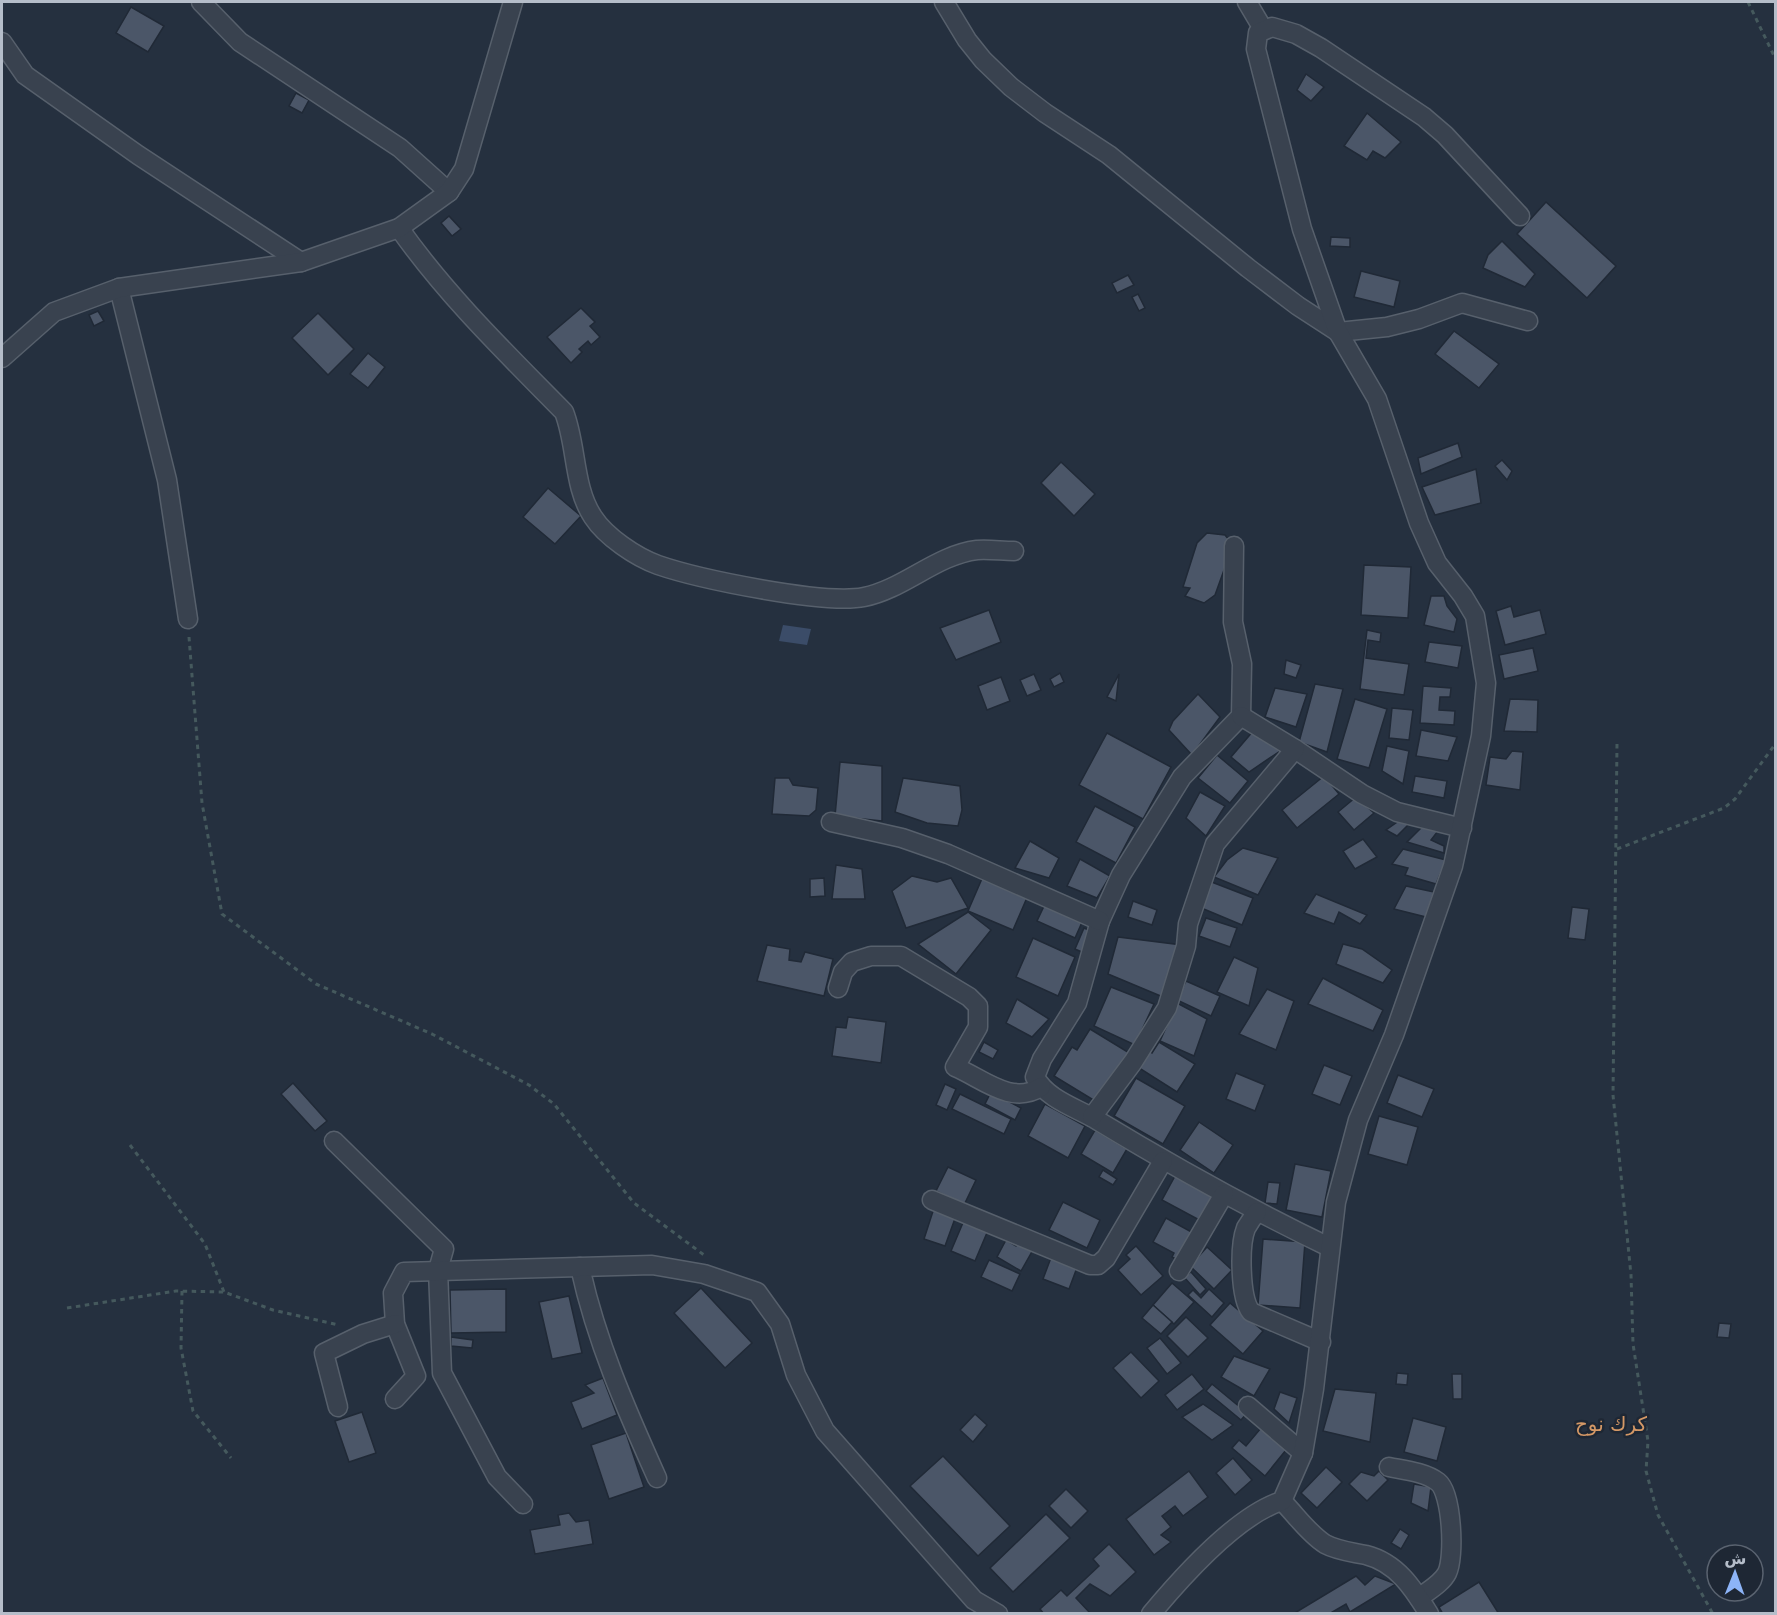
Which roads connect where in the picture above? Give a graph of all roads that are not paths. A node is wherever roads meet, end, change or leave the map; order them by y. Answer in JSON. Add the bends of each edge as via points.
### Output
{"nodes":[{"id":1,"x":201,"y":2,"type":"edge"},
{"id":2,"x":513,"y":2,"type":"edge"},
{"id":3,"x":944,"y":2,"type":"edge"},
{"id":4,"x":1247,"y":2,"type":"edge"},
{"id":5,"x":1263,"y":29,"type":"junction"},
{"id":6,"x":2,"y":42,"type":"edge"},
{"id":7,"x":449,"y":192,"type":"junction"},
{"id":8,"x":1520,"y":216,"type":"dead end"},
{"id":9,"x":399,"y":228,"type":"junction"},
{"id":10,"x":301,"y":262,"type":"junction"},
{"id":11,"x":119,"y":288,"type":"junction"},
{"id":12,"x":1528,"y":321,"type":"dead end"},
{"id":13,"x":1338,"y":332,"type":"junction"},
{"id":14,"x":2,"y":357,"type":"edge"},
{"id":15,"x":1234,"y":546,"type":"dead end"},
{"id":16,"x":1014,"y":551,"type":"dead end"},
{"id":17,"x":188,"y":619,"type":"road end"},
{"id":18,"x":1241,"y":716,"type":"junction"},
{"id":19,"x":1295,"y":749,"type":"junction"},
{"id":20,"x":831,"y":822,"type":"dead end"},
{"id":21,"x":1462,"y":828,"type":"junction"},
{"id":22,"x":1100,"y":921,"type":"junction"},
{"id":23,"x":838,"y":988,"type":"dead end"},
{"id":24,"x":1041,"y":1087,"type":"junction"},
{"id":25,"x":1092,"y":1117,"type":"junction"},
{"id":26,"x":334,"y":1141,"type":"dead end"},
{"id":27,"x":1162,"y":1161,"type":"junction"},
{"id":28,"x":1224,"y":1194,"type":"junction"},
{"id":29,"x":932,"y":1200,"type":"dead end"},
{"id":30,"x":1257,"y":1212,"type":"junction"},
{"id":31,"x":1329,"y":1247,"type":"junction"},
{"id":32,"x":580,"y":1267,"type":"junction"},
{"id":33,"x":438,"y":1270,"type":"junction"},
{"id":34,"x":1179,"y":1271,"type":"dead end"},
{"id":35,"x":395,"y":1324,"type":"junction"},
{"id":36,"x":1321,"y":1342,"type":"junction"},
{"id":37,"x":395,"y":1399,"type":"dead end"},
{"id":38,"x":1248,"y":1406,"type":"dead end"},
{"id":39,"x":338,"y":1407,"type":"dead end"},
{"id":40,"x":1303,"y":1452,"type":"junction"},
{"id":41,"x":1389,"y":1467,"type":"dead end"},
{"id":42,"x":657,"y":1478,"type":"dead end"},
{"id":43,"x":1282,"y":1501,"type":"junction"},
{"id":44,"x":523,"y":1504,"type":"dead end"},
{"id":45,"x":1419,"y":1598,"type":"junction"},
{"id":46,"x":969,"y":1607,"type":"edge"},
{"id":47,"x":998,"y":1614,"type":"edge"},
{"id":48,"x":1151,"y":1614,"type":"edge"},
{"id":49,"x":1429,"y":1614,"type":"edge"}],
"edges":[{"from":1,"to":7,"type":"street","via":[[240,42],[400,148]]},
{"from":2,"to":7,"type":"street","via":[[464,169]]},
{"from":3,"to":13,"type":"street","via":[[967,40],[1011,87],[1109,155],[1248,268]]},
{"from":4,"to":5,"type":"street"},
{"from":5,"to":8,"type":"street","via":[[1282,28],[1296,34],[1424,117]]},
{"from":5,"to":13,"type":"street","via":[[1258,33],[1256,49],[1302,228]]},
{"from":6,"to":10,"type":"street","via":[[25,75]]},
{"from":7,"to":9,"type":"street"},
{"from":9,"to":10,"type":"street"},
{"from":9,"to":16,"type":"street","via":[[425,266],[471,318],[564,412],[592,517],[629,549],[657,564],[781,591],[836,598],[864,597],[977,550]]},
{"from":10,"to":11,"type":"street"},
{"from":11,"to":14,"type":"street","via":[[54,312]]},
{"from":11,"to":17,"type":"street","via":[[167,480]]},
{"from":12,"to":13,"type":"street","via":[[1462,303],[1419,320]]},
{"from":13,"to":21,"type":"street","via":[[1377,399],[1419,523],[1437,563],[1475,616],[1486,683],[1481,736]]},
{"from":15,"to":18,"type":"street","via":[[1233,622],[1242,664]]},
{"from":18,"to":19,"type":"street"},
{"from":18,"to":22,"type":"street","via":[[1182,777],[1121,875]]},
{"from":19,"to":21,"type":"street","via":[[1362,794],[1397,812]]},
{"from":19,"to":25,"type":"street","via":[[1215,844],[1188,924],[1186,946],[1167,1008]]},
{"from":20,"to":22,"type":"street","via":[[902,838],[948,854]]},
{"from":21,"to":31,"type":"street","via":[[1453,866],[1394,1035],[1358,1120],[1336,1202]]},
{"from":22,"to":24,"type":"street","via":[[1077,1003],[1037,1070],[1035,1077]]},
{"from":23,"to":24,"type":"street","via":[[843,972],[852,962],[871,956],[908,958],[978,1006],[978,1027],[955,1068],[1006,1092],[1023,1094]]},
{"from":24,"to":25,"type":"street"},
{"from":25,"to":27,"type":"street"},
{"from":26,"to":33,"type":"street","via":[[444,1249]]},
{"from":27,"to":28,"type":"street"},
{"from":27,"to":29,"type":"street","via":[[1106,1258],[1098,1265]]},
{"from":28,"to":30,"type":"street"},
{"from":28,"to":34,"type":"street"},
{"from":30,"to":31,"type":"street"},
{"from":30,"to":36,"type":"street","via":[[1245,1230],[1244,1303],[1251,1312]]},
{"from":31,"to":36,"type":"street"},
{"from":32,"to":33,"type":"street"},
{"from":32,"to":42,"type":"street","via":[[590,1313],[618,1392]]},
{"from":32,"to":46,"type":"street","via":[[652,1265],[704,1274],[757,1292],[780,1324],[796,1375],[825,1431]]},
{"from":33,"to":35,"type":"street","via":[[404,1272],[393,1293]]},
{"from":33,"to":44,"type":"street","via":[[442,1373],[497,1477]]},
{"from":35,"to":37,"type":"street","via":[[416,1376]]},
{"from":35,"to":39,"type":"street","via":[[324,1353]]},
{"from":36,"to":40,"type":"street"},
{"from":38,"to":40,"type":"street"},
{"from":40,"to":43,"type":"street"},
{"from":41,"to":45,"type":"street","via":[[1431,1478],[1440,1483],[1445,1494],[1450,1562],[1445,1577]]},
{"from":43,"to":45,"type":"street","via":[[1326,1544],[1385,1563],[1404,1577]]},
{"from":43,"to":48,"type":"street","via":[[1257,1511],[1240,1525]]},
{"from":45,"to":49,"type":"street"},
{"from":46,"to":47,"type":"street"}]}
